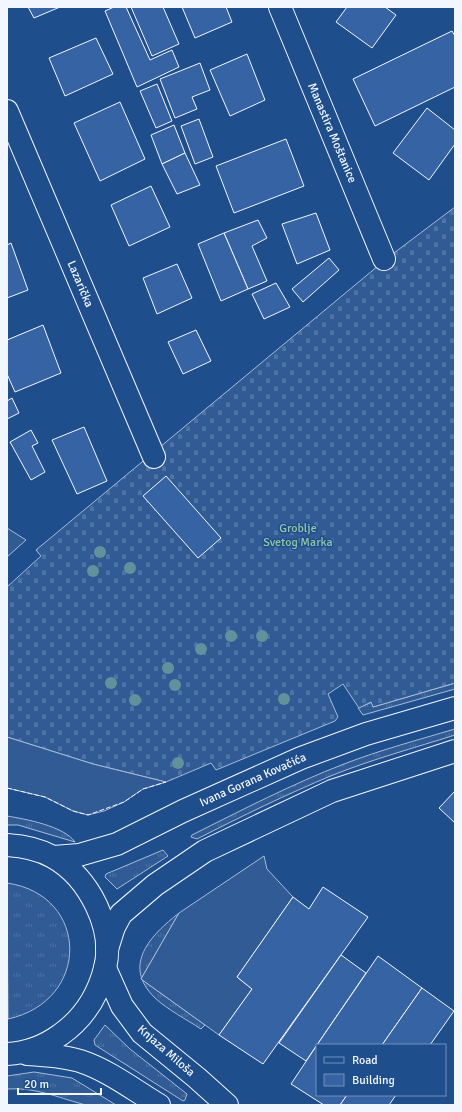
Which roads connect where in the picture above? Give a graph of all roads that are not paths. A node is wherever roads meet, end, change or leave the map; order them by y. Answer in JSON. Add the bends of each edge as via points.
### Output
{"nodes":[{"id":1,"x":280,"y":7,"type":"edge"},
{"id":2,"x":7,"y":111,"type":"edge"},
{"id":3,"x":384,"y":259,"type":"dead end"},
{"id":4,"x":154,"y":458,"type":"dead end"},
{"id":5,"x":455,"y":708,"type":"edge"},
{"id":6,"x":455,"y":751,"type":"edge"},
{"id":7,"x":7,"y":845,"type":"edge"},
{"id":8,"x":54,"y":857,"type":"junction"},
{"id":9,"x":106,"y":958,"type":"junction"},
{"id":10,"x":12,"y":1053,"type":"edge"},
{"id":11,"x":159,"y":1105,"type":"edge"},
{"id":12,"x":227,"y":1105,"type":"edge"}],
"edges":[{"from":1,"to":3,"type":"main road","name":"Manastira Moštanice"},
{"from":2,"to":4,"type":"main road","name":"Lazarička"},
{"from":5,"to":8,"type":"main road","name":"Ivana Gorana Kovačića","via":[[366,734],[301,758],[182,810],[117,844],[79,855]]},
{"from":6,"to":9,"type":"main road","via":[[332,791],[205,851],[155,885],[121,914],[114,927]]},
{"from":7,"to":8,"type":"main road","via":[[27,847]]},
{"from":8,"to":9,"type":"main road","name":"Knjaza Miloša","via":[[73,872],[89,890],[100,912]]},
{"from":9,"to":10,"type":"main road","via":[[94,999],[74,1025],[48,1044]]},
{"from":9,"to":12,"type":"main road","name":"Knjaza Miloša","via":[[122,1006],[142,1033]]},
{"from":10,"to":11,"type":"main road","via":[[54,1055],[81,1062],[117,1079]]}]}
